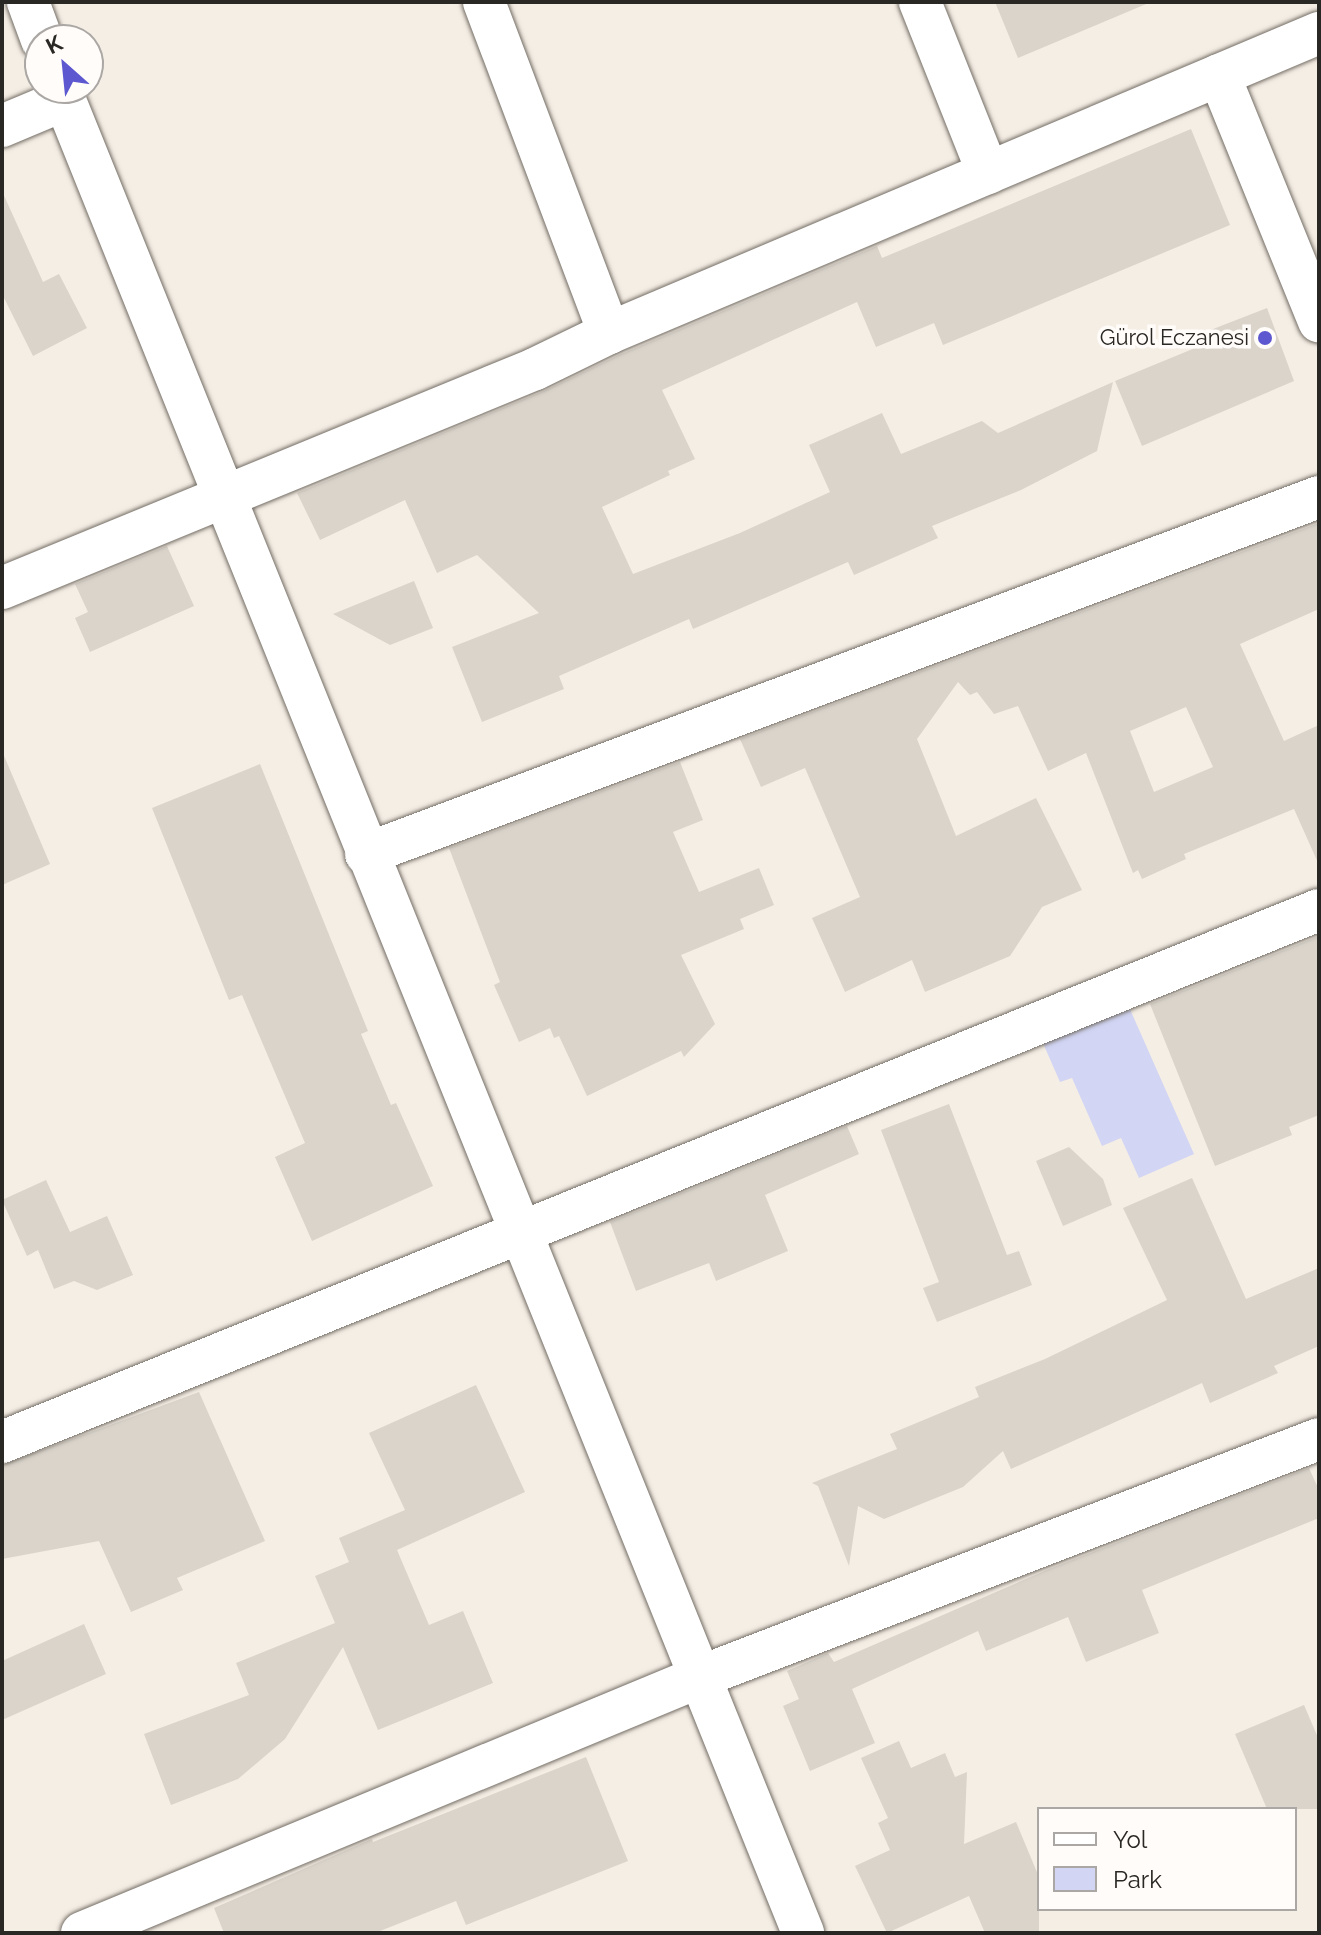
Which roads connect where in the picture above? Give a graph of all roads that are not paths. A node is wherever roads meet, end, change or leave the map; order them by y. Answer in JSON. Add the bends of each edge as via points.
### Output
{"nodes":[{"id":1,"x":28,"y":2,"type":"edge"},
{"id":2,"x":484,"y":2,"type":"edge"},
{"id":3,"x":920,"y":2,"type":"edge"},
{"id":4,"x":36,"y":24,"type":"edge"},
{"id":5,"x":1319,"y":33,"type":"edge"},
{"id":6,"x":1219,"y":75,"type":"junction"},
{"id":7,"x":43,"y":104,"type":"edge"},
{"id":8,"x":66,"y":104,"type":"edge"},
{"id":9,"x":2,"y":126,"type":"edge"},
{"id":10,"x":988,"y":173,"type":"junction"},
{"id":11,"x":1319,"y":321,"type":"edge"},
{"id":12,"x":609,"y":333,"type":"junction"},
{"id":13,"x":223,"y":497,"type":"junction"},
{"id":14,"x":1319,"y":497,"type":"edge"},
{"id":15,"x":2,"y":588,"type":"edge"},
{"id":16,"x":366,"y":854,"type":"junction"},
{"id":17,"x":1319,"y":910,"type":"edge"},
{"id":18,"x":520,"y":1235,"type":"junction"},
{"id":19,"x":1319,"y":1439,"type":"edge"},
{"id":20,"x":2,"y":1442,"type":"edge"},
{"id":21,"x":697,"y":1678,"type":"junction"},
{"id":22,"x":82,"y":1933,"type":"edge"},
{"id":23,"x":803,"y":1933,"type":"edge"}],
"edges":[{"from":1,"to":4,"type":"street"},
{"from":2,"to":12,"type":"street"},
{"from":3,"to":10,"type":"street"},
{"from":5,"to":6,"type":"street"},
{"from":6,"to":10,"type":"street"},
{"from":6,"to":11,"type":"street"},
{"from":7,"to":9,"type":"street"},
{"from":8,"to":13,"type":"street"},
{"from":10,"to":12,"type":"street"},
{"from":12,"to":13,"type":"street","via":[[535,369]]},
{"from":13,"to":15,"type":"street"},
{"from":13,"to":16,"type":"street"},
{"from":14,"to":16,"type":"street"},
{"from":16,"to":18,"type":"street"},
{"from":17,"to":18,"type":"street"},
{"from":18,"to":20,"type":"street"},
{"from":18,"to":21,"type":"street"},
{"from":19,"to":21,"type":"street"},
{"from":21,"to":22,"type":"street"},
{"from":21,"to":23,"type":"street"}]}
